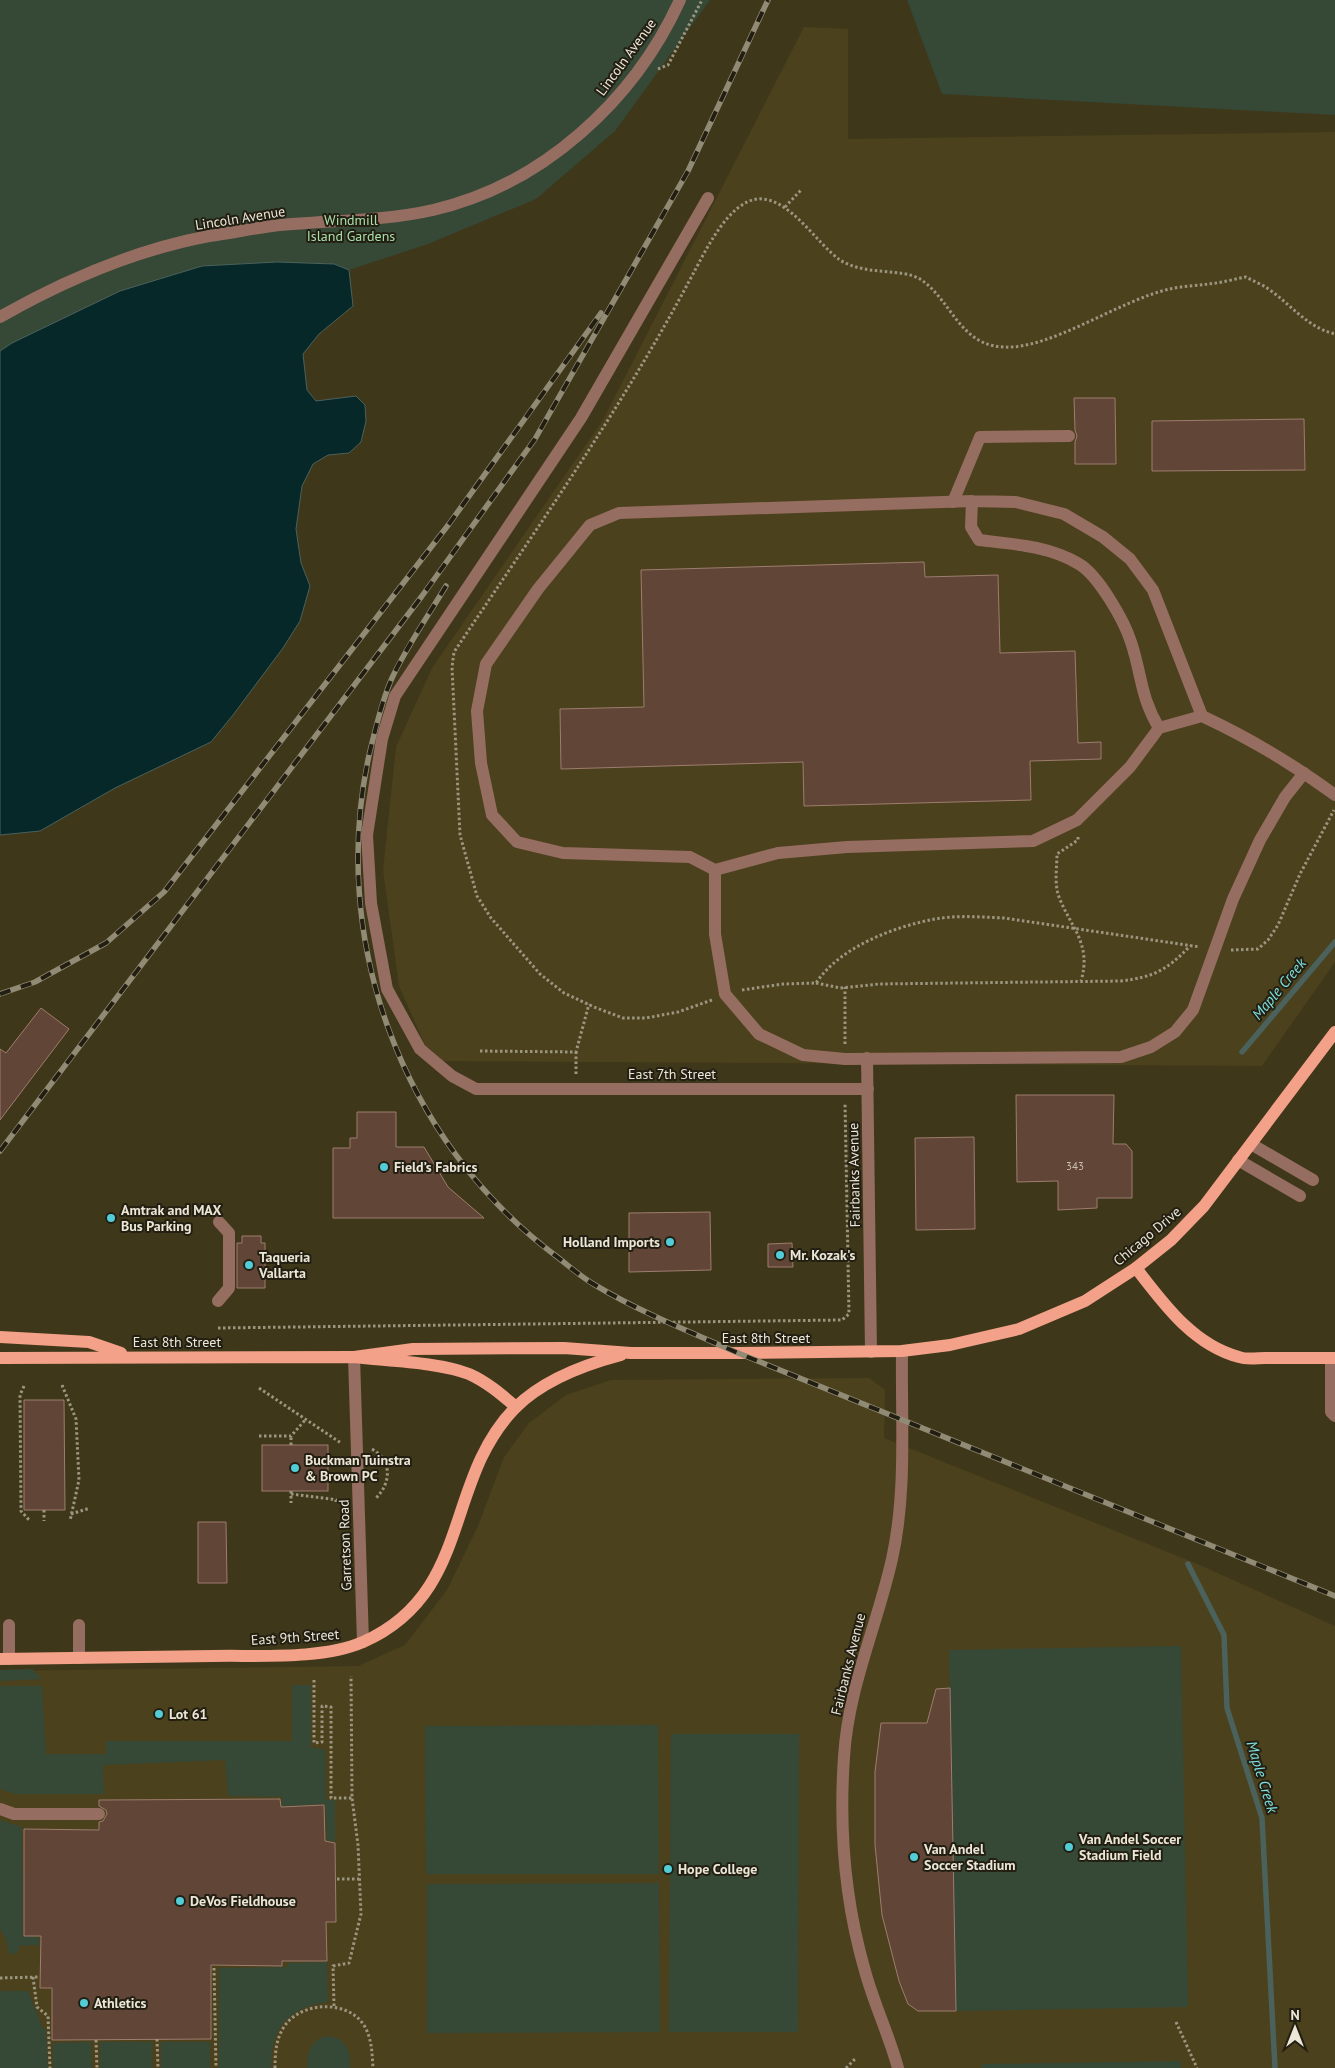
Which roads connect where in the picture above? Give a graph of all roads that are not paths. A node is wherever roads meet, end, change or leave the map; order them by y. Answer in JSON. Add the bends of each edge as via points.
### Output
{"nodes":[{"id":1,"x":680,"y":0,"type":"edge"},
{"id":2,"x":708,"y":198,"type":"dead end"},
{"id":3,"x":0,"y":317,"type":"edge"},
{"id":4,"x":1069,"y":436,"type":"dead end"},
{"id":5,"x":972,"y":501,"type":"junction"},
{"id":6,"x":953,"y":502,"type":"junction"},
{"id":7,"x":1202,"y":716,"type":"junction"},
{"id":8,"x":1159,"y":728,"type":"junction"},
{"id":9,"x":1304,"y":772,"type":"junction"},
{"id":10,"x":1335,"y":795,"type":"edge"},
{"id":11,"x":715,"y":870,"type":"junction"},
{"id":12,"x":1335,"y":1032,"type":"edge"},
{"id":13,"x":867,"y":1058,"type":"junction"},
{"id":14,"x":868,"y":1089,"type":"junction"},
{"id":15,"x":1251,"y":1144,"type":"junction"},
{"id":16,"x":1238,"y":1160,"type":"junction"},
{"id":17,"x":1313,"y":1180,"type":"dead end"},
{"id":18,"x":1300,"y":1196,"type":"dead end"},
{"id":19,"x":218,"y":1222,"type":"dead end"},
{"id":20,"x":1136,"y":1268,"type":"junction"},
{"id":21,"x":218,"y":1301,"type":"dead end"},
{"id":22,"x":0,"y":1337,"type":"edge"},
{"id":23,"x":902,"y":1351,"type":"junction"},
{"id":24,"x":871,"y":1352,"type":"junction"},
{"id":25,"x":631,"y":1353,"type":"junction"},
{"id":26,"x":130,"y":1356,"type":"junction"},
{"id":27,"x":354,"y":1357,"type":"junction"},
{"id":28,"x":0,"y":1358,"type":"edge"},
{"id":29,"x":1333,"y":1358,"type":"edge"},
{"id":30,"x":516,"y":1407,"type":"junction"},
{"id":31,"x":1335,"y":1416,"type":"edge"},
{"id":32,"x":79,"y":1624,"type":"dead end"},
{"id":33,"x":9,"y":1625,"type":"dead end"},
{"id":34,"x":363,"y":1642,"type":"junction"},
{"id":35,"x":79,"y":1658,"type":"junction"},
{"id":36,"x":5,"y":1659,"type":"edge"},
{"id":37,"x":0,"y":1808,"type":"edge"},
{"id":38,"x":99,"y":1814,"type":"dead end"},
{"id":39,"x":898,"y":2068,"type":"edge"}],
"edges":[{"from":1,"to":3,"type":"street","name":"Lincoln Avenue","via":[[644,62],[608,107],[533,170],[493,190],[464,202],[394,216],[272,226],[152,250],[64,283]]},
{"from":2,"to":14,"type":"street","name":"East 7th Street","via":[[581,418],[395,696],[382,739],[367,835],[371,903],[387,989],[420,1049],[452,1076],[476,1090]]},
{"from":4,"to":6,"type":"street","via":[[980,437]]},
{"from":5,"to":6,"type":"street"},
{"from":5,"to":7,"type":"street","via":[[1016,502],[1064,514],[1103,537],[1130,559],[1153,590]]},
{"from":5,"to":8,"type":"street","via":[[971,528],[979,540],[1032,546],[1080,564],[1112,600],[1131,641],[1147,708]]},
{"from":6,"to":11,"type":"street","via":[[619,513],[590,525],[538,590],[486,664],[477,711],[481,763],[492,815],[517,842],[563,853],[690,857]]},
{"from":7,"to":8,"type":"street"},
{"from":7,"to":9,"type":"street","via":[[1243,735]]},
{"from":8,"to":11,"type":"street","via":[[1130,767],[1077,820],[1032,841],[847,847],[778,853]]},
{"from":9,"to":10,"type":"street"},
{"from":9,"to":13,"type":"street","via":[[1260,840],[1233,900],[1194,1010],[1175,1032],[1151,1048],[1122,1057]]},
{"from":11,"to":13,"type":"street","via":[[715,934],[726,994],[758,1034],[803,1055]]},
{"from":12,"to":15,"type":"main road","name":"Chicago Drive"},
{"from":13,"to":14,"type":"street","name":"Fairbanks Avenue"},
{"from":14,"to":24,"type":"street","name":"Fairbanks Avenue"},
{"from":15,"to":16,"type":"main road","name":"Chicago Drive"},
{"from":15,"to":17,"type":"street"},
{"from":16,"to":18,"type":"street"},
{"from":16,"to":20,"type":"main road","name":"Chicago Drive","via":[[1204,1206],[1171,1240]]},
{"from":19,"to":21,"type":"street","via":[[229,1233],[229,1288]]},
{"from":20,"to":23,"type":"main road","name":"Chicago Drive","via":[[1086,1301],[1019,1329],[950,1345]]},
{"from":20,"to":29,"type":"main road","via":[[1195,1335],[1217,1349],[1240,1358]]},
{"from":22,"to":26,"type":"main road","via":[[88,1342]]},
{"from":23,"to":24,"type":"main road","name":"East 8th Street"},
{"from":23,"to":39,"type":"street","name":"Fairbanks Avenue","via":[[901,1477],[897,1521],[892,1559],[853,1694],[844,1758],[843,1809],[849,1904],[865,1972]]},
{"from":24,"to":25,"type":"main road","name":"East 8th Street"},
{"from":25,"to":27,"type":"main road","name":"East 8th Street","via":[[564,1348],[412,1349]]},
{"from":25,"to":30,"type":"main road","name":"East 8th Street","via":[[601,1360],[556,1378]]},
{"from":26,"to":27,"type":"main road","name":"East 8th Street"},
{"from":26,"to":28,"type":"main road","name":"East 8th Street"},
{"from":27,"to":30,"type":"main road","name":"East 8th Street","via":[[468,1374],[495,1389]]},
{"from":27,"to":34,"type":"street","name":"Garretson Road","via":[[363,1503]]},
{"from":29,"to":31,"type":"street","via":[[1331,1412]]},
{"from":30,"to":34,"type":"main road","name":"East 9th Street","via":[[484,1454],[450,1544],[428,1590],[406,1616]]},
{"from":32,"to":35,"type":"street"},
{"from":33,"to":36,"type":"street"},
{"from":34,"to":35,"type":"main road","name":"East 9th Street","via":[[322,1652]]},
{"from":35,"to":36,"type":"main road","name":"East 9th Street"},
{"from":37,"to":38,"type":"street","via":[[14,1814]]}]}
